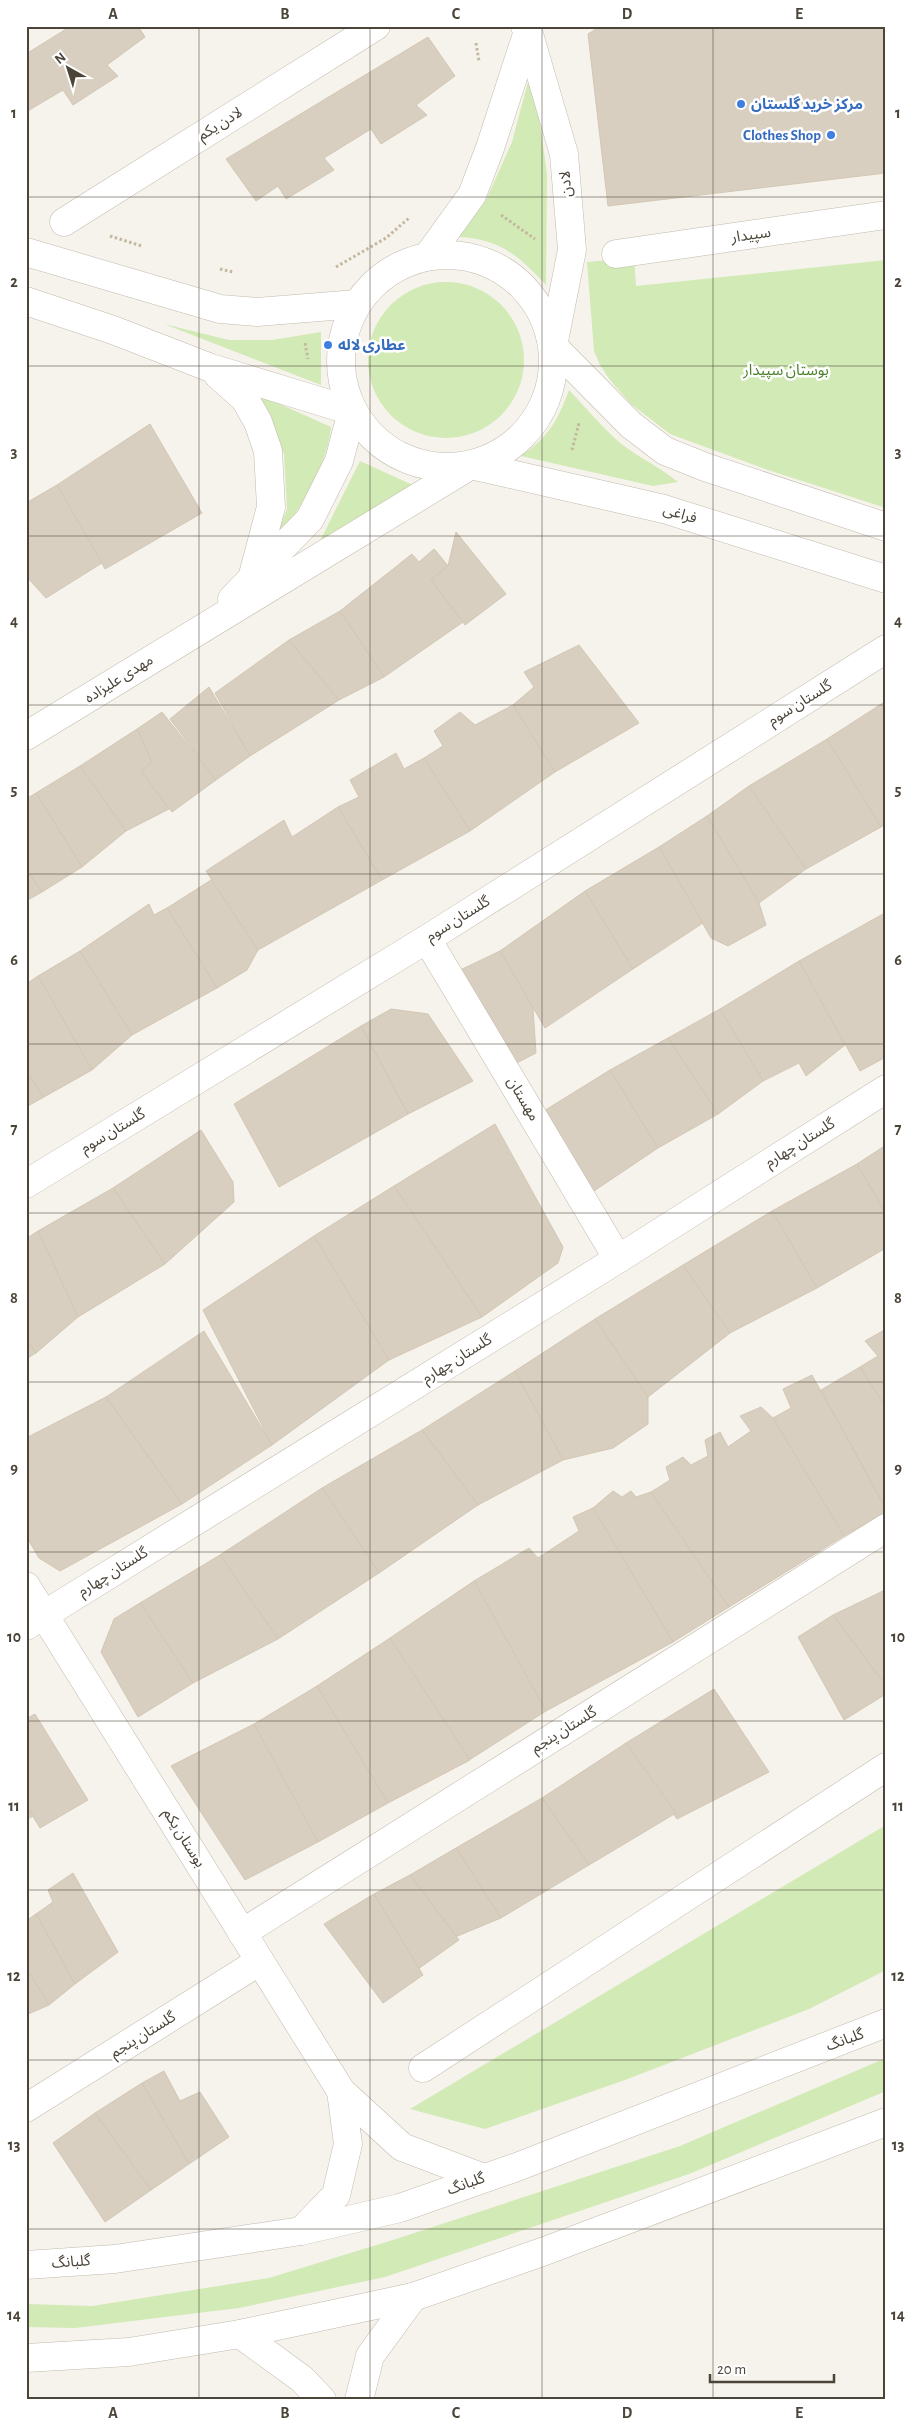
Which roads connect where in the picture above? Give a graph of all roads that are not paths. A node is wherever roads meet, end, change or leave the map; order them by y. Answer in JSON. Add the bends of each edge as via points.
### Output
{"nodes":[{"id":1,"x":376,"y":26,"type":"edge"},
{"id":2,"x":529,"y":28,"type":"edge"},
{"id":3,"x":886,"y":216,"type":"edge"},
{"id":4,"x":64,"y":222,"type":"road end"},
{"id":5,"x":26,"y":252,"type":"edge"},
{"id":6,"x":616,"y":254,"type":"dead end"},
{"id":7,"x":428,"y":256,"type":"junction"},
{"id":8,"x":26,"y":301,"type":"edge"},
{"id":9,"x":357,"y":304,"type":"junction"},
{"id":10,"x":553,"y":346,"type":"junction"},
{"id":11,"x":211,"y":368,"type":"junction"},
{"id":12,"x":352,"y":411,"type":"junction"},
{"id":13,"x":471,"y":465,"type":"junction"},
{"id":14,"x":886,"y":526,"type":"edge"},
{"id":15,"x":253,"y":576,"type":"junction"},
{"id":16,"x":886,"y":579,"type":"edge"},
{"id":17,"x":211,"y":622,"type":"junction"},
{"id":18,"x":886,"y":649,"type":"edge"},
{"id":19,"x":26,"y":736,"type":"edge"},
{"id":20,"x":427,"y":939,"type":"junction"},
{"id":21,"x":886,"y":1089,"type":"edge"},
{"id":22,"x":26,"y":1184,"type":"edge"},
{"id":23,"x":618,"y":1258,"type":"junction"},
{"id":24,"x":886,"y":1528,"type":"edge"},
{"id":25,"x":26,"y":1586,"type":"edge"},
{"id":26,"x":35,"y":1620,"type":"edge"},
{"id":27,"x":886,"y":1767,"type":"edge"},
{"id":28,"x":242,"y":1933,"type":"junction"},
{"id":29,"x":260,"y":1961,"type":"junction"},
{"id":30,"x":886,"y":2023,"type":"edge"},
{"id":31,"x":423,"y":2068,"type":"dead end"},
{"id":32,"x":341,"y":2091,"type":"junction"},
{"id":33,"x":26,"y":2108,"type":"edge"},
{"id":34,"x":886,"y":2122,"type":"edge"},
{"id":35,"x":484,"y":2178,"type":"junction"},
{"id":36,"x":301,"y":2232,"type":"junction"},
{"id":37,"x":26,"y":2265,"type":"edge"},
{"id":38,"x":413,"y":2297,"type":"junction"},
{"id":39,"x":240,"y":2334,"type":"junction"},
{"id":40,"x":26,"y":2358,"type":"edge"},
{"id":41,"x":322,"y":2400,"type":"edge"},
{"id":42,"x":359,"y":2400,"type":"edge"}],
"edges":[{"from":1,"to":4,"type":"street","name":"لادن یکم"},
{"from":2,"to":7,"type":"street","via":[[472,195]]},
{"from":2,"to":10,"type":"street","name":"لادن","via":[[564,154],[572,250]]},
{"from":3,"to":6,"type":"street","name":"سپیدار"},
{"from":5,"to":9,"type":"street","via":[[220,310],[256,312]]},
{"from":7,"to":9,"type":"street","via":[[400,265],[376,281]]},
{"from":7,"to":10,"type":"street","via":[[463,255],[479,260],[496,266],[524,286],[543,314]]},
{"from":8,"to":11,"type":"street"},
{"from":9,"to":12,"type":"street","via":[[345,329],[340,356],[342,384]]},
{"from":10,"to":13,"type":"street","via":[[553,378],[544,408],[525,434],[500,454]]},
{"from":10,"to":14,"type":"street","via":[[631,425],[665,451]]},
{"from":11,"to":12,"type":"street"},
{"from":11,"to":15,"type":"street","via":[[244,399],[258,422],[268,451],[271,507]]},
{"from":12,"to":13,"type":"street","via":[[373,439],[402,458],[436,468]]},
{"from":12,"to":15,"type":"street","via":[[339,461],[310,519]]},
{"from":13,"to":16,"type":"street","name":"فراغی","via":[[664,509]]},
{"from":13,"to":17,"type":"street","name":"مهدی علیزاده"},
{"from":15,"to":17,"type":"street"},
{"from":17,"to":19,"type":"street","name":"مهدی علیزاده"},
{"from":18,"to":20,"type":"street","name":"گلستان سوم"},
{"from":20,"to":22,"type":"street","name":"گلستان سوم"},
{"from":20,"to":23,"type":"street","name":"مهستان"},
{"from":21,"to":23,"type":"street","name":"گلستان چهارم"},
{"from":23,"to":26,"type":"street","name":"گلستان چهارم"},
{"from":24,"to":28,"type":"street","name":"گلستان پنجم"},
{"from":25,"to":26,"type":"street","name":"بوستان یکم"},
{"from":26,"to":28,"type":"street","name":"بوستان یکم"},
{"from":27,"to":31,"type":"street"},
{"from":28,"to":29,"type":"street","name":"بوستان یکم"},
{"from":29,"to":32,"type":"street","name":"بوستان یکم"},
{"from":29,"to":33,"type":"street","name":"گلستان پنجم"},
{"from":30,"to":35,"type":"street","name":"گلبانگ"},
{"from":32,"to":35,"type":"street","name":"بوستان یکم","via":[[402,2147]]},
{"from":32,"to":36,"type":"street","name":"بوستان یکم","via":[[348,2144],[336,2195]]},
{"from":34,"to":38,"type":"street","via":[[545,2252]]},
{"from":35,"to":36,"type":"street","name":"گلبانگ","via":[[400,2208]]},
{"from":36,"to":37,"type":"street","name":"گلبانگ","via":[[115,2259]]},
{"from":38,"to":39,"type":"street"},
{"from":38,"to":42,"type":"street","via":[[370,2356]]},
{"from":39,"to":40,"type":"street","via":[[129,2352]]},
{"from":39,"to":41,"type":"street","via":[[302,2379]]}]}
